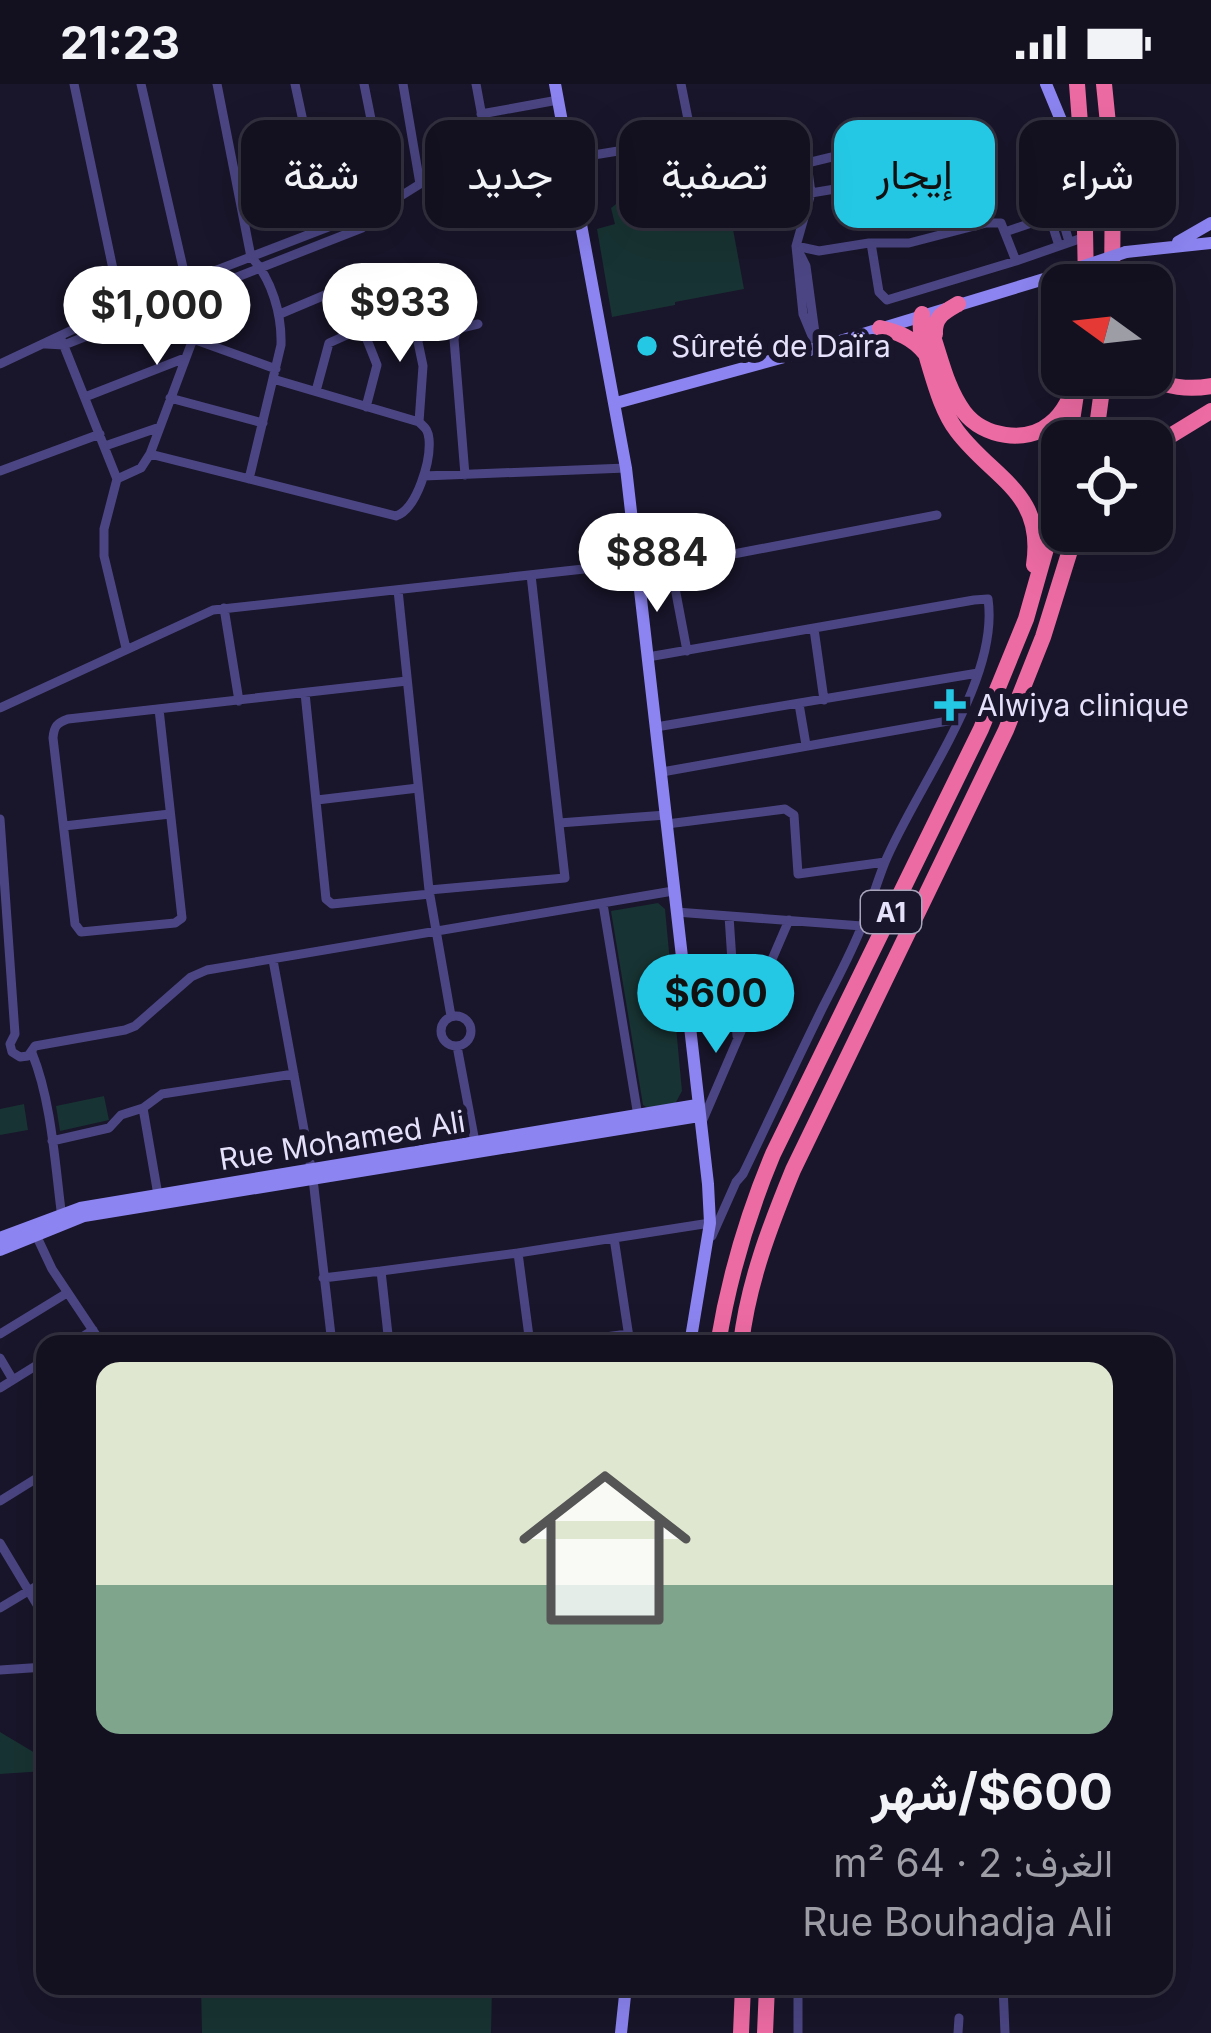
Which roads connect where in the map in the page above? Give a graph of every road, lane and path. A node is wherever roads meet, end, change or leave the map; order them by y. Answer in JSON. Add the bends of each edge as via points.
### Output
{"nodes":[{"id":1,"x":74,"y":84,"type":"edge"},
{"id":2,"x":141,"y":84,"type":"edge"},
{"id":3,"x":217,"y":84,"type":"edge"},
{"id":4,"x":295,"y":84,"type":"edge"},
{"id":5,"x":364,"y":84,"type":"edge"},
{"id":6,"x":404,"y":84,"type":"edge"},
{"id":7,"x":476,"y":84,"type":"edge"},
{"id":8,"x":555,"y":84,"type":"edge"},
{"id":9,"x":681,"y":84,"type":"edge"},
{"id":10,"x":1046,"y":84,"type":"edge"},
{"id":11,"x":1077,"y":84,"type":"edge"},
{"id":12,"x":1104,"y":84,"type":"edge"},
{"id":13,"x":558,"y":100,"type":"junction"},
{"id":14,"x":482,"y":114,"type":"junction"},
{"id":15,"x":303,"y":120,"type":"edge"},
{"id":16,"x":371,"y":120,"type":"edge"},
{"id":17,"x":483,"y":120,"type":"edge"},
{"id":18,"x":562,"y":120,"type":"edge"},
{"id":19,"x":1061,"y":120,"type":"edge"},
{"id":20,"x":1080,"y":120,"type":"edge"},
{"id":21,"x":595,"y":151,"type":"edge"},
{"id":22,"x":425,"y":183,"type":"edge"},
{"id":23,"x":420,"y":184,"type":"junction"},
{"id":24,"x":810,"y":184,"type":"edge"},
{"id":25,"x":834,"y":190,"type":"edge"},
{"id":26,"x":811,"y":194,"type":"junction"},
{"id":27,"x":401,"y":196,"type":"edge"},
{"id":28,"x":1211,"y":223,"type":"edge"},
{"id":29,"x":995,"y":224,"type":"edge"},
{"id":30,"x":326,"y":228,"type":"edge"},
{"id":31,"x":362,"y":228,"type":"edge"},
{"id":32,"x":582,"y":228,"type":"edge"},
{"id":33,"x":967,"y":228,"type":"edge"},
{"id":34,"x":1074,"y":228,"type":"edge"},
{"id":35,"x":1005,"y":232,"type":"junction"},
{"id":36,"x":1071,"y":242,"type":"junction"},
{"id":37,"x":1211,"y":243,"type":"edge"},
{"id":38,"x":871,"y":244,"type":"junction"},
{"id":39,"x":796,"y":246,"type":"junction"},
{"id":40,"x":1171,"y":246,"type":"junction"},
{"id":41,"x":250,"y":257,"type":"junction"},
{"id":42,"x":1016,"y":261,"type":"junction"},
{"id":43,"x":1079,"y":264,"type":"edge"},
{"id":44,"x":1114,"y":264,"type":"edge"},
{"id":45,"x":261,"y":267,"type":"junction"},
{"id":46,"x":370,"y":275,"type":"dead end"},
{"id":47,"x":186,"y":283,"type":"junction"},
{"id":48,"x":189,"y":296,"type":"junction"},
{"id":49,"x":958,"y":304,"type":"junction"},
{"id":50,"x":121,"y":307,"type":"junction"},
{"id":51,"x":280,"y":314,"type":"junction"},
{"id":52,"x":922,"y":314,"type":"junction"},
{"id":53,"x":478,"y":324,"type":"dead end"},
{"id":54,"x":362,"y":327,"type":"junction"},
{"id":55,"x":880,"y":328,"type":"junction"},
{"id":56,"x":193,"y":339,"type":"junction"},
{"id":57,"x":62,"y":340,"type":"junction"},
{"id":58,"x":817,"y":348,"type":"junction"},
{"id":59,"x":931,"y":348,"type":"junction"},
{"id":60,"x":185,"y":358,"type":"junction"},
{"id":61,"x":0,"y":364,"type":"edge"},
{"id":62,"x":275,"y":374,"type":"junction"},
{"id":63,"x":1173,"y":386,"type":"edge"},
{"id":64,"x":1211,"y":386,"type":"edge"},
{"id":65,"x":316,"y":392,"type":"junction"},
{"id":66,"x":1069,"y":396,"type":"edge"},
{"id":67,"x":86,"y":397,"type":"junction"},
{"id":68,"x":170,"y":398,"type":"junction"},
{"id":69,"x":616,"y":403,"type":"junction"},
{"id":70,"x":366,"y":407,"type":"junction"},
{"id":71,"x":1211,"y":411,"type":"edge"},
{"id":72,"x":419,"y":422,"type":"junction"},
{"id":73,"x":263,"y":423,"type":"junction"},
{"id":74,"x":160,"y":427,"type":"junction"},
{"id":75,"x":100,"y":434,"type":"junction"},
{"id":76,"x":1173,"y":434,"type":"edge"},
{"id":77,"x":105,"y":446,"type":"junction"},
{"id":78,"x":151,"y":454,"type":"junction"},
{"id":79,"x":626,"y":468,"type":"junction"},
{"id":80,"x":0,"y":471,"type":"edge"},
{"id":81,"x":465,"y":475,"type":"junction"},
{"id":82,"x":424,"y":476,"type":"junction"},
{"id":83,"x":249,"y":478,"type":"junction"},
{"id":84,"x":117,"y":479,"type":"junction"},
{"id":85,"x":937,"y":514,"type":"dead end"},
{"id":86,"x":1045,"y":552,"type":"edge"},
{"id":87,"x":1071,"y":552,"type":"edge"},
{"id":88,"x":638,"y":563,"type":"junction"},
{"id":89,"x":672,"y":572,"type":"junction"},
{"id":90,"x":531,"y":575,"type":"junction"},
{"id":91,"x":398,"y":590,"type":"junction"},
{"id":92,"x":642,"y":597,"type":"junction"},
{"id":93,"x":224,"y":608,"type":"junction"},
{"id":94,"x":1026,"y":619,"type":"junction"},
{"id":95,"x":814,"y":629,"type":"junction"},
{"id":96,"x":126,"y":648,"type":"junction"},
{"id":97,"x":687,"y":651,"type":"junction"},
{"id":98,"x":648,"y":657,"type":"junction"},
{"id":99,"x":978,"y":673,"type":"junction"},
{"id":100,"x":407,"y":681,"type":"junction"},
{"id":101,"x":305,"y":693,"type":"junction"},
{"id":102,"x":239,"y":700,"type":"junction"},
{"id":103,"x":824,"y":700,"type":"junction"},
{"id":104,"x":799,"y":704,"type":"junction"},
{"id":105,"x":0,"y":708,"type":"edge"},
{"id":106,"x":159,"y":709,"type":"junction"},
{"id":107,"x":959,"y":718,"type":"junction"},
{"id":108,"x":656,"y":727,"type":"junction"},
{"id":109,"x":806,"y":745,"type":"junction"},
{"id":110,"x":662,"y":772,"type":"junction"},
{"id":111,"x":418,"y":788,"type":"junction"},
{"id":112,"x":317,"y":800,"type":"junction"},
{"id":113,"x":170,"y":814,"type":"junction"},
{"id":114,"x":0,"y":819,"type":"edge"},
{"id":115,"x":666,"y":820,"type":"junction"},
{"id":116,"x":559,"y":823,"type":"junction"},
{"id":117,"x":64,"y":826,"type":"junction"},
{"id":118,"x":885,"y":862,"type":"junction"},
{"id":119,"x":673,"y":891,"type":"junction"},
{"id":120,"x":429,"y":892,"type":"junction"},
{"id":121,"x":603,"y":904,"type":"junction"},
{"id":122,"x":675,"y":912,"type":"junction"},
{"id":123,"x":729,"y":916,"type":"junction"},
{"id":124,"x":789,"y":920,"type":"junction"},
{"id":125,"x":862,"y":926,"type":"junction"},
{"id":126,"x":435,"y":933,"type":"junction"},
{"id":127,"x":273,"y":960,"type":"junction"},
{"id":128,"x":452,"y":1016,"type":"junction"},
{"id":129,"x":15,"y":1034,"type":"junction"},
{"id":130,"x":737,"y":1040,"type":"junction"},
{"id":131,"x":458,"y":1046,"type":"junction"},
{"id":132,"x":5,"y":1049,"type":"edge"},
{"id":133,"x":33,"y":1050,"type":"junction"},
{"id":134,"x":293,"y":1073,"type":"junction"},
{"id":135,"x":142,"y":1108,"type":"junction"},
{"id":136,"x":638,"y":1116,"type":"junction"},
{"id":137,"x":699,"y":1116,"type":"junction"},
{"id":138,"x":52,"y":1141,"type":"junction"},
{"id":139,"x":475,"y":1142,"type":"junction"},
{"id":140,"x":313,"y":1174,"type":"junction"},
{"id":141,"x":736,"y":1182,"type":"junction"},
{"id":142,"x":708,"y":1184,"type":"junction"},
{"id":143,"x":158,"y":1195,"type":"junction"},
{"id":144,"x":62,"y":1219,"type":"junction"},
{"id":145,"x":710,"y":1223,"type":"junction"},
{"id":146,"x":36,"y":1235,"type":"junction"},
{"id":147,"x":0,"y":1238,"type":"edge"},
{"id":148,"x":614,"y":1238,"type":"junction"},
{"id":149,"x":706,"y":1249,"type":"junction"},
{"id":150,"x":0,"y":1250,"type":"edge"},
{"id":151,"x":518,"y":1253,"type":"junction"},
{"id":152,"x":381,"y":1271,"type":"junction"},
{"id":153,"x":323,"y":1279,"type":"junction"},
{"id":154,"x":67,"y":1293,"type":"junction"},
{"id":155,"x":93,"y":1330,"type":"junction"},
{"id":156,"x":0,"y":1334,"type":"edge"},
{"id":157,"x":85,"y":1335,"type":"edge"},
{"id":158,"x":96,"y":1335,"type":"edge"},
{"id":159,"x":331,"y":1335,"type":"edge"},
{"id":160,"x":388,"y":1335,"type":"edge"},
{"id":161,"x":529,"y":1335,"type":"edge"},
{"id":162,"x":628,"y":1335,"type":"edge"},
{"id":163,"x":692,"y":1335,"type":"edge"},
{"id":164,"x":720,"y":1335,"type":"edge"},
{"id":165,"x":742,"y":1335,"type":"edge"},
{"id":166,"x":0,"y":1358,"type":"edge"},
{"id":167,"x":36,"y":1366,"type":"edge"},
{"id":168,"x":13,"y":1380,"type":"junction"},
{"id":169,"x":0,"y":1388,"type":"edge"},
{"id":170,"x":36,"y":1479,"type":"edge"},
{"id":171,"x":0,"y":1501,"type":"edge"},
{"id":172,"x":0,"y":1543,"type":"edge"},
{"id":173,"x":36,"y":1586,"type":"edge"},
{"id":174,"x":28,"y":1591,"type":"junction"},
{"id":175,"x":36,"y":1604,"type":"edge"},
{"id":176,"x":0,"y":1607,"type":"edge"},
{"id":177,"x":36,"y":1668,"type":"edge"},
{"id":178,"x":0,"y":1670,"type":"edge"},
{"id":179,"x":625,"y":1995,"type":"edge"},
{"id":180,"x":743,"y":1995,"type":"edge"},
{"id":181,"x":766,"y":1995,"type":"edge"},
{"id":182,"x":798,"y":1995,"type":"edge"},
{"id":183,"x":1003,"y":1995,"type":"edge"},
{"id":184,"x":959,"y":2018,"type":"dead end"},
{"id":185,"x":621,"y":2033,"type":"edge"},
{"id":186,"x":741,"y":2033,"type":"edge"},
{"id":187,"x":765,"y":2033,"type":"edge"},
{"id":188,"x":798,"y":2033,"type":"edge"},
{"id":189,"x":958,"y":2033,"type":"edge"},
{"id":190,"x":1005,"y":2033,"type":"edge"}],
"edges":[{"from":1,"to":50,"type":"street"},
{"from":2,"to":47,"type":"street"},
{"from":3,"to":41,"type":"street"},
{"from":4,"to":15,"type":"street"},
{"from":5,"to":16,"type":"street"},
{"from":6,"to":23,"type":"street"},
{"from":7,"to":14,"type":"street"},
{"from":8,"to":13,"type":"main road"},
{"from":9,"to":21,"type":"street","via":[[692,140]]},
{"from":10,"to":19,"type":"main road"},
{"from":11,"to":20,"type":"highway"},
{"from":12,"to":44,"type":"highway"},
{"from":13,"to":14,"type":"street"},
{"from":13,"to":18,"type":"main road"},
{"from":14,"to":17,"type":"street"},
{"from":22,"to":23,"type":"street"},
{"from":23,"to":27,"type":"street"},
{"from":24,"to":26,"type":"street"},
{"from":25,"to":26,"type":"street"},
{"from":26,"to":39,"type":"street"},
{"from":28,"to":40,"type":"main road"},
{"from":29,"to":35,"type":"street"},
{"from":30,"to":41,"type":"street"},
{"from":31,"to":45,"type":"street"},
{"from":32,"to":69,"type":"main road"},
{"from":33,"to":38,"type":"street"},
{"from":34,"to":36,"type":"highway"},
{"from":35,"to":36,"type":"street","via":[[1043,219]]},
{"from":35,"to":42,"type":"street"},
{"from":36,"to":42,"type":"street"},
{"from":36,"to":43,"type":"highway"},
{"from":37,"to":40,"type":"main road"},
{"from":38,"to":39,"type":"street"},
{"from":38,"to":42,"type":"street","via":[[887,300]]},
{"from":39,"to":58,"type":"street"},
{"from":40,"to":49,"type":"main road","bridge":true,"via":[[1126,252]]},
{"from":41,"to":45,"type":"street"},
{"from":41,"to":47,"type":"street"},
{"from":45,"to":48,"type":"street"},
{"from":45,"to":51,"type":"street"},
{"from":46,"to":51,"type":"street"},
{"from":47,"to":48,"type":"street"},
{"from":47,"to":50,"type":"street"},
{"from":48,"to":56,"type":"street"},
{"from":48,"to":57,"type":"street"},
{"from":49,"to":52,"type":"main road"},
{"from":49,"to":59,"type":"highway","via":[[937,320]]},
{"from":50,"to":57,"type":"street"},
{"from":51,"to":62,"type":"street"},
{"from":52,"to":55,"type":"main road"},
{"from":52,"to":59,"type":"highway"},
{"from":53,"to":81,"type":"street","via":[[460,326],[454,339]]},
{"from":54,"to":65,"type":"street","via":[[328,343]]},
{"from":54,"to":70,"type":"street","via":[[377,365]]},
{"from":54,"to":72,"type":"street","via":[[414,305],[423,366]]},
{"from":55,"to":58,"type":"main road"},
{"from":55,"to":59,"type":"highway"},
{"from":56,"to":60,"type":"street"},
{"from":56,"to":62,"type":"street"},
{"from":57,"to":61,"type":"street"},
{"from":57,"to":67,"type":"street"},
{"from":58,"to":69,"type":"main road"},
{"from":59,"to":66,"type":"highway","via":[[969,419],[994,433],[1046,428]]},
{"from":59,"to":94,"type":"highway","via":[[949,419],[1028,510],[1036,553]]},
{"from":60,"to":67,"type":"street"},
{"from":60,"to":68,"type":"street"},
{"from":62,"to":65,"type":"street"},
{"from":62,"to":73,"type":"street"},
{"from":63,"to":64,"type":"highway"},
{"from":65,"to":70,"type":"street"},
{"from":67,"to":75,"type":"street"},
{"from":68,"to":73,"type":"street"},
{"from":68,"to":74,"type":"street"},
{"from":69,"to":79,"type":"main road"},
{"from":70,"to":72,"type":"street"},
{"from":71,"to":76,"type":"highway"},
{"from":72,"to":82,"type":"street","via":[[429,437]]},
{"from":73,"to":83,"type":"street"},
{"from":74,"to":77,"type":"street"},
{"from":74,"to":78,"type":"street"},
{"from":75,"to":77,"type":"street"},
{"from":75,"to":80,"type":"street"},
{"from":77,"to":84,"type":"street"},
{"from":78,"to":83,"type":"street"},
{"from":78,"to":84,"type":"street"},
{"from":79,"to":81,"type":"street"},
{"from":79,"to":88,"type":"main road"},
{"from":81,"to":82,"type":"street"},
{"from":82,"to":83,"type":"street","via":[[408,510],[396,516]]},
{"from":84,"to":96,"type":"street","via":[[104,556]]},
{"from":85,"to":89,"type":"street"},
{"from":86,"to":94,"type":"highway","number":"A1"},
{"from":87,"to":165,"type":"highway","number":"A1","via":[[997,750],[784,1191]]},
{"from":88,"to":90,"type":"street"},
{"from":88,"to":92,"type":"main road"},
{"from":89,"to":92,"type":"street"},
{"from":89,"to":97,"type":"street"},
{"from":90,"to":91,"type":"street"},
{"from":90,"to":116,"type":"street"},
{"from":91,"to":93,"type":"street"},
{"from":91,"to":100,"type":"street"},
{"from":92,"to":98,"type":"main road"},
{"from":93,"to":96,"type":"street"},
{"from":93,"to":102,"type":"street"},
{"from":94,"to":164,"type":"highway","number":"A1","via":[[981,729],[773,1154],[735,1256]]},
{"from":95,"to":97,"type":"street"},
{"from":95,"to":99,"type":"street","via":[[988,598]]},
{"from":95,"to":103,"type":"street"},
{"from":96,"to":105,"type":"street"},
{"from":97,"to":98,"type":"street"},
{"from":98,"to":108,"type":"main road"},
{"from":99,"to":103,"type":"street"},
{"from":99,"to":107,"type":"street"},
{"from":100,"to":101,"type":"street"},
{"from":100,"to":111,"type":"street"},
{"from":101,"to":102,"type":"street"},
{"from":101,"to":112,"type":"street"},
{"from":102,"to":106,"type":"street"},
{"from":103,"to":104,"type":"street"},
{"from":104,"to":108,"type":"street"},
{"from":104,"to":109,"type":"street"},
{"from":106,"to":113,"type":"street"},
{"from":106,"to":117,"type":"street","via":[[68,719],[54,728]]},
{"from":107,"to":109,"type":"street"},
{"from":107,"to":118,"type":"street"},
{"from":108,"to":110,"type":"main road"},
{"from":109,"to":110,"type":"street"},
{"from":110,"to":115,"type":"main road"},
{"from":111,"to":112,"type":"street"},
{"from":111,"to":120,"type":"street"},
{"from":112,"to":120,"type":"street","via":[[328,901]]},
{"from":113,"to":117,"type":"street"},
{"from":113,"to":117,"type":"street","via":[[182,913],[175,923],[77,929]]},
{"from":114,"to":129,"type":"street"},
{"from":115,"to":116,"type":"street"},
{"from":115,"to":118,"type":"street","via":[[785,809],[794,815],[798,874]]},
{"from":115,"to":119,"type":"main road"},
{"from":116,"to":120,"type":"street","via":[[565,878]]},
{"from":118,"to":125,"type":"street"},
{"from":119,"to":121,"type":"street"},
{"from":119,"to":122,"type":"main road"},
{"from":120,"to":126,"type":"street"},
{"from":121,"to":126,"type":"street"},
{"from":121,"to":136,"type":"street"},
{"from":122,"to":123,"type":"street"},
{"from":122,"to":137,"type":"main road"},
{"from":123,"to":124,"type":"street"},
{"from":123,"to":130,"type":"street"},
{"from":124,"to":125,"type":"street"},
{"from":124,"to":130,"type":"street"},
{"from":125,"to":141,"type":"street"},
{"from":126,"to":127,"type":"street"},
{"from":126,"to":128,"type":"street"},
{"from":127,"to":133,"type":"street","via":[[199,973],[135,1026]]},
{"from":127,"to":134,"type":"street"},
{"from":128,"to":131,"type":"street","via":[[440,1034]]},
{"from":128,"to":131,"type":"street","via":[[471,1028]]},
{"from":129,"to":132,"type":"street"},
{"from":129,"to":133,"type":"street","via":[[29,1034]]},
{"from":130,"to":137,"type":"street"},
{"from":131,"to":139,"type":"street"},
{"from":132,"to":133,"type":"street","via":[[20,1057]]},
{"from":133,"to":138,"type":"street"},
{"from":134,"to":135,"type":"street","via":[[162,1094]]},
{"from":134,"to":140,"type":"street"},
{"from":135,"to":138,"type":"street","via":[[109,1128]]},
{"from":135,"to":143,"type":"street"},
{"from":136,"to":137,"type":"main road","name":"Rue Mohamed Ali"},
{"from":136,"to":139,"type":"main road","name":"Rue Mohamed Ali"},
{"from":137,"to":140,"type":"main road"},
{"from":137,"to":142,"type":"main road"},
{"from":138,"to":144,"type":"street"},
{"from":139,"to":140,"type":"main road","name":"Rue Mohamed Ali"},
{"from":140,"to":143,"type":"main road","name":"Rue Mohamed Ali"},
{"from":140,"to":144,"type":"main road"},
{"from":140,"to":153,"type":"street"},
{"from":141,"to":142,"type":"street"},
{"from":141,"to":149,"type":"street"},
{"from":142,"to":145,"type":"main road"},
{"from":143,"to":144,"type":"main road","name":"Rue Mohamed Ali"},
{"from":144,"to":146,"type":"main road"},
{"from":144,"to":147,"type":"main road","name":"Rue Mohamed Ali"},
{"from":145,"to":148,"type":"street"},
{"from":145,"to":149,"type":"main road"},
{"from":146,"to":150,"type":"main road"},
{"from":146,"to":154,"type":"street"},
{"from":148,"to":151,"type":"street"},
{"from":148,"to":162,"type":"street"},
{"from":149,"to":163,"type":"main road"},
{"from":151,"to":152,"type":"street"},
{"from":151,"to":161,"type":"street"},
{"from":152,"to":153,"type":"street"},
{"from":152,"to":160,"type":"street"},
{"from":153,"to":159,"type":"street"},
{"from":154,"to":155,"type":"street"},
{"from":154,"to":156,"type":"street"},
{"from":155,"to":157,"type":"street"},
{"from":155,"to":158,"type":"street"},
{"from":166,"to":168,"type":"street"},
{"from":167,"to":168,"type":"street"},
{"from":168,"to":169,"type":"street"},
{"from":170,"to":171,"type":"street"},
{"from":172,"to":174,"type":"street"},
{"from":173,"to":174,"type":"street"},
{"from":174,"to":175,"type":"street"},
{"from":174,"to":176,"type":"street"},
{"from":177,"to":178,"type":"street"},
{"from":179,"to":185,"type":"main road"},
{"from":180,"to":186,"type":"highway"},
{"from":181,"to":187,"type":"highway"},
{"from":182,"to":188,"type":"street"},
{"from":183,"to":190,"type":"street"},
{"from":184,"to":189,"type":"street"}]}
